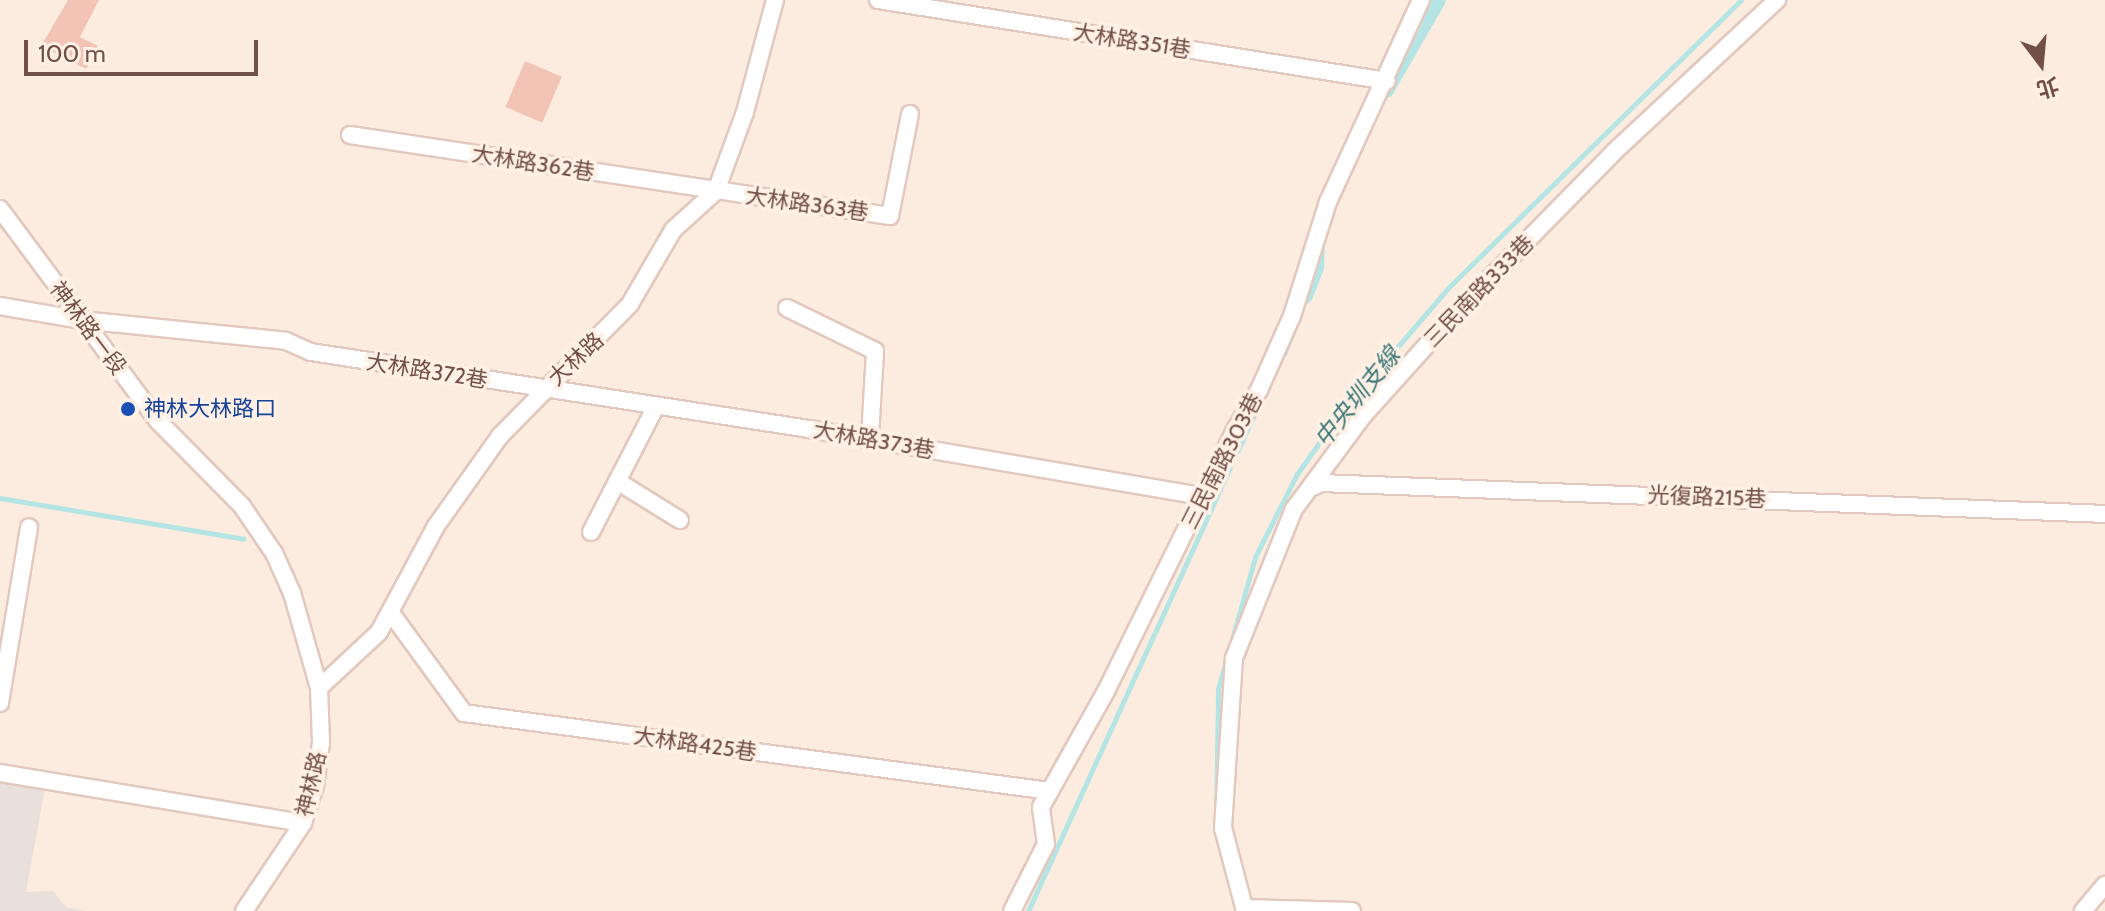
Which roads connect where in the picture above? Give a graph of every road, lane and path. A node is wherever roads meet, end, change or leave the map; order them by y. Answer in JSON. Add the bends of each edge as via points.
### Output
{"nodes":[{"id":1,"x":775,"y":0,"type":"edge"},
{"id":2,"x":878,"y":0,"type":"edge"},
{"id":3,"x":1421,"y":0,"type":"edge"},
{"id":4,"x":1777,"y":0,"type":"edge"},
{"id":5,"x":1387,"y":81,"type":"junction"},
{"id":6,"x":910,"y":114,"type":"dead end"},
{"id":7,"x":350,"y":135,"type":"dead end"},
{"id":8,"x":716,"y":191,"type":"junction"},
{"id":9,"x":0,"y":209,"type":"edge"},
{"id":10,"x":0,"y":306,"type":"edge"},
{"id":11,"x":787,"y":308,"type":"dead end"},
{"id":12,"x":81,"y":320,"type":"junction"},
{"id":13,"x":544,"y":389,"type":"junction"},
{"id":14,"x":656,"y":406,"type":"junction"},
{"id":15,"x":870,"y":439,"type":"junction"},
{"id":16,"x":617,"y":481,"type":"junction"},
{"id":17,"x":1310,"y":488,"type":"junction"},
{"id":18,"x":1203,"y":496,"type":"junction"},
{"id":19,"x":2105,"y":514,"type":"edge"},
{"id":20,"x":680,"y":520,"type":"dead end"},
{"id":21,"x":29,"y":527,"type":"dead end"},
{"id":22,"x":591,"y":532,"type":"dead end"},
{"id":23,"x":391,"y":613,"type":"junction"},
{"id":24,"x":319,"y":688,"type":"junction"},
{"id":25,"x":0,"y":703,"type":"edge"},
{"id":26,"x":0,"y":773,"type":"edge"},
{"id":27,"x":1050,"y":791,"type":"junction"},
{"id":28,"x":303,"y":823,"type":"junction"},
{"id":29,"x":2105,"y":885,"type":"edge"},
{"id":30,"x":1244,"y":909,"type":"edge"},
{"id":31,"x":244,"y":911,"type":"edge"},
{"id":32,"x":1012,"y":911,"type":"edge"},
{"id":33,"x":1352,"y":911,"type":"edge"},
{"id":34,"x":2083,"y":911,"type":"edge"}],
"edges":[{"from":1,"to":8,"type":"street","name":"大林路","via":[[745,112]]},
{"from":2,"to":5,"type":"street","name":"大林路351巷"},
{"from":3,"to":5,"type":"street","name":"三民南路303巷"},
{"from":4,"to":17,"type":"street","name":"三民南路333巷","via":[[1614,152],[1454,315],[1362,417]]},
{"from":5,"to":18,"type":"street","name":"三民南路303巷","via":[[1328,202],[1292,316]]},
{"from":6,"to":8,"type":"street","name":"大林路363巷","via":[[890,216]]},
{"from":7,"to":8,"type":"street","name":"大林路362巷"},
{"from":8,"to":13,"type":"street","name":"大林路","via":[[673,230],[630,304]]},
{"from":9,"to":12,"type":"street","name":"神林路一段"},
{"from":10,"to":12,"type":"street","name":"大林路372巷"},
{"from":11,"to":15,"type":"street","via":[[875,351]]},
{"from":12,"to":13,"type":"street","name":"大林路372巷","via":[[286,341],[311,352]]},
{"from":12,"to":24,"type":"street","name":"神林路一段","via":[[158,421],[242,506],[274,553],[292,593]]},
{"from":13,"to":14,"type":"street","name":"大林路373巷"},
{"from":13,"to":23,"type":"street","name":"大林路","via":[[500,436],[436,526]]},
{"from":14,"to":15,"type":"street","name":"大林路373巷"},
{"from":14,"to":16,"type":"street"},
{"from":15,"to":18,"type":"street","name":"大林路373巷"},
{"from":16,"to":20,"type":"street"},
{"from":16,"to":22,"type":"street"},
{"from":17,"to":19,"type":"street","name":"光復路215巷","via":[[1321,483]]},
{"from":17,"to":30,"type":"street","name":"三民南路333巷","via":[[1294,509],[1234,658],[1223,828]]},
{"from":18,"to":27,"type":"street","name":"三民南路303巷"},
{"from":21,"to":25,"type":"street"},
{"from":23,"to":24,"type":"street","name":"大林路","via":[[379,632]]},
{"from":23,"to":27,"type":"street","name":"大林路425巷","via":[[464,713]]},
{"from":24,"to":28,"type":"street","name":"神林路","via":[[321,743]]},
{"from":26,"to":28,"type":"street"},
{"from":27,"to":32,"type":"street","name":"三民南路303巷","via":[[1041,807],[1046,844]]},
{"from":28,"to":31,"type":"street","name":"神林路"},
{"from":29,"to":34,"type":"street"},
{"from":30,"to":33,"type":"street"}]}
